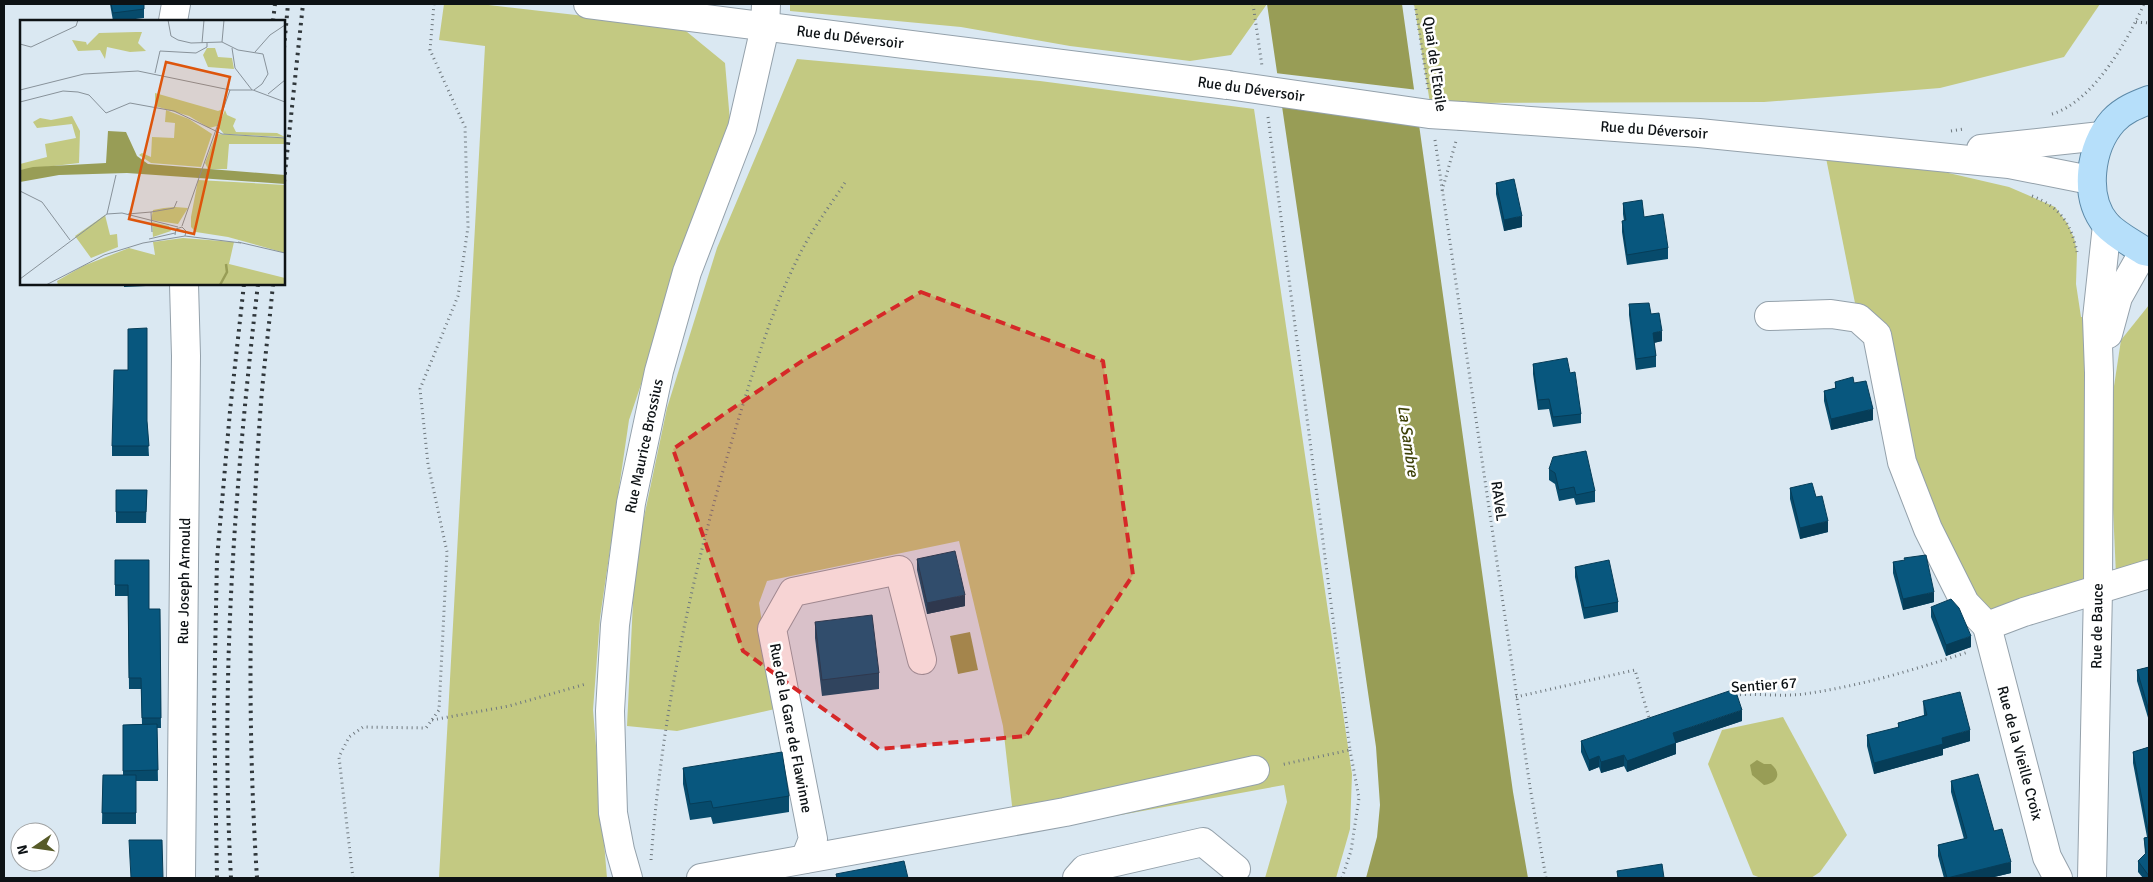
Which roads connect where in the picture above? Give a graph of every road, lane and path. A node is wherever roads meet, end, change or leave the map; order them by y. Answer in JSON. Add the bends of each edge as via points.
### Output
{"nodes":[{"id":1,"x":176,"y":4,"type":"edge"},
{"id":2,"x":434,"y":4,"type":"edge"},
{"id":3,"x":588,"y":4,"type":"edge"},
{"id":4,"x":1253,"y":4,"type":"edge"},
{"id":5,"x":1416,"y":4,"type":"edge"},
{"id":6,"x":2144,"y":4,"type":"edge"},
{"id":7,"x":765,"y":15,"type":"edge"},
{"id":8,"x":173,"y":20,"type":"edge"},
{"id":9,"x":2136,"y":22,"type":"junction"},
{"id":10,"x":2149,"y":23,"type":"edge"},
{"id":11,"x":1262,"y":71,"type":"dead end"},
{"id":12,"x":1428,"y":94,"type":"dead end"},
{"id":13,"x":2149,"y":100,"type":"edge"},
{"id":14,"x":1267,"y":110,"type":"dead end"},
{"id":15,"x":2049,"y":115,"type":"dead end"},
{"id":16,"x":1462,"y":116,"type":"junction"},
{"id":17,"x":2101,"y":136,"type":"junction"},
{"id":18,"x":1434,"y":137,"type":"dead end"},
{"id":19,"x":1916,"y":155,"type":"junction"},
{"id":20,"x":2090,"y":180,"type":"junction"},
{"id":21,"x":846,"y":181,"type":"dead end"},
{"id":22,"x":2024,"y":193,"type":"dead end"},
{"id":23,"x":1442,"y":194,"type":"junction"},
{"id":24,"x":2107,"y":225,"type":"junction"},
{"id":25,"x":2147,"y":251,"type":"edge"},
{"id":26,"x":2077,"y":260,"type":"dead end"},
{"id":27,"x":184,"y":285,"type":"edge"},
{"id":28,"x":1770,"y":316,"type":"dead end"},
{"id":29,"x":2099,"y":373,"type":"junction"},
{"id":30,"x":2149,"y":574,"type":"edge"},
{"id":31,"x":2098,"y":590,"type":"junction"},
{"id":32,"x":1989,"y":634,"type":"junction"},
{"id":33,"x":922,"y":660,"type":"dead end"},
{"id":34,"x":612,"y":677,"type":"junction"},
{"id":35,"x":1516,"y":697,"type":"junction"},
{"id":36,"x":1726,"y":698,"type":"edge"},
{"id":37,"x":431,"y":720,"type":"junction"},
{"id":38,"x":1651,"y":722,"type":"edge"},
{"id":39,"x":1350,"y":750,"type":"junction"},
{"id":40,"x":1255,"y":770,"type":"joint"},
{"id":41,"x":805,"y":858,"type":"junction"},
{"id":42,"x":1236,"y":869,"type":"dead end"},
{"id":43,"x":639,"y":874,"type":"edge"},
{"id":44,"x":181,"y":878,"type":"edge"},
{"id":45,"x":353,"y":878,"type":"edge"},
{"id":46,"x":701,"y":878,"type":"edge"},
{"id":47,"x":1076,"y":878,"type":"edge"},
{"id":48,"x":1342,"y":878,"type":"edge"},
{"id":49,"x":1546,"y":878,"type":"edge"},
{"id":50,"x":2058,"y":878,"type":"edge"},
{"id":51,"x":2092,"y":878,"type":"edge"}],
"edges":[{"from":1,"to":8,"type":"street"},
{"from":2,"to":37,"type":"path","via":[[430,50],[465,127],[468,227],[458,296],[420,389],[428,464],[447,552],[439,710]]},
{"from":3,"to":7,"type":"street","name":"Rue du Déversoir"},
{"from":4,"to":11,"type":"path"},
{"from":5,"to":12,"type":"path","name":"Quai de l'Etoile"},
{"from":6,"to":9,"type":"path"},
{"from":7,"to":16,"type":"street","name":"Rue du Déversoir","bridge":true,"via":[[1428,114]]},
{"from":7,"to":34,"type":"street","name":"Rue Maurice Brossius","via":[[742,128],[687,272],[659,371],[631,503],[615,625]]},
{"from":9,"to":10,"type":"path"},
{"from":9,"to":15,"type":"path","via":[[2094,85],[2076,101]]},
{"from":13,"to":17,"type":"main road","via":[[2131,107]]},
{"from":14,"to":39,"type":"path"},
{"from":16,"to":19,"type":"street","name":"Rue du Déversoir","via":[[1699,133]]},
{"from":16,"to":23,"type":"path"},
{"from":17,"to":19,"type":"street","name":"Rue du Déversoir"},
{"from":17,"to":20,"type":"main road"},
{"from":18,"to":23,"type":"path","name":"RAVeL"},
{"from":19,"to":20,"type":"street","name":"Rue du Déversoir","via":[[2009,164]]},
{"from":20,"to":24,"type":"main road","via":[[2098,211]]},
{"from":21,"to":43,"type":"path","via":[[803,247],[779,299],[712,502],[687,611],[668,711],[655,806]]},
{"from":22,"to":26,"type":"path","via":[[2054,207],[2067,223],[2074,238]]},
{"from":23,"to":35,"type":"path","name":"RAVeL"},
{"from":24,"to":25,"type":"main road"},
{"from":24,"to":29,"type":"street","name":"Rue de Bauce","via":[[2097,318]]},
{"from":25,"to":29,"type":"street","name":"Rue de Bauce","via":[[2118,297]]},
{"from":27,"to":44,"type":"street","name":"Rue Joseph Arnould"},
{"from":28,"to":32,"type":"street","via":[[1831,314],[1858,318],[1877,335],[1902,462],[1928,529],[1965,604]]},
{"from":29,"to":31,"type":"street","name":"Rue de Bauce"},
{"from":30,"to":31,"type":"street"},
{"from":31,"to":32,"type":"street","via":[[2024,612]]},
{"from":31,"to":51,"type":"street","name":"Rue de Bauce"},
{"from":32,"to":36,"type":"path","name":"Sentier 67","via":[[1977,649],[1863,684],[1802,694]]},
{"from":32,"to":50,"type":"street","name":"Rue de la Vieille Croix","via":[[2047,857]]},
{"from":33,"to":41,"type":"street","name":"Rue de la Gare de Flawinne","via":[[899,570],[793,592],[772,630],[813,839]]},
{"from":34,"to":37,"type":"path","via":[[509,706]]},
{"from":34,"to":43,"type":"street","name":"Rue Maurice Brossius","via":[[614,813],[620,850]]},
{"from":35,"to":38,"type":"path","via":[[1635,670]]},
{"from":35,"to":49,"type":"path","name":"RAVeL"},
{"from":37,"to":45,"type":"path","via":[[426,728],[363,727],[349,737],[339,756]]},
{"from":39,"to":40,"type":"path"},
{"from":39,"to":48,"type":"path","via":[[1359,798],[1351,851]]},
{"from":40,"to":41,"type":"street","via":[[1064,812]]},
{"from":41,"to":46,"type":"street"},
{"from":42,"to":47,"type":"street","via":[[1203,842],[1084,869]]}]}
